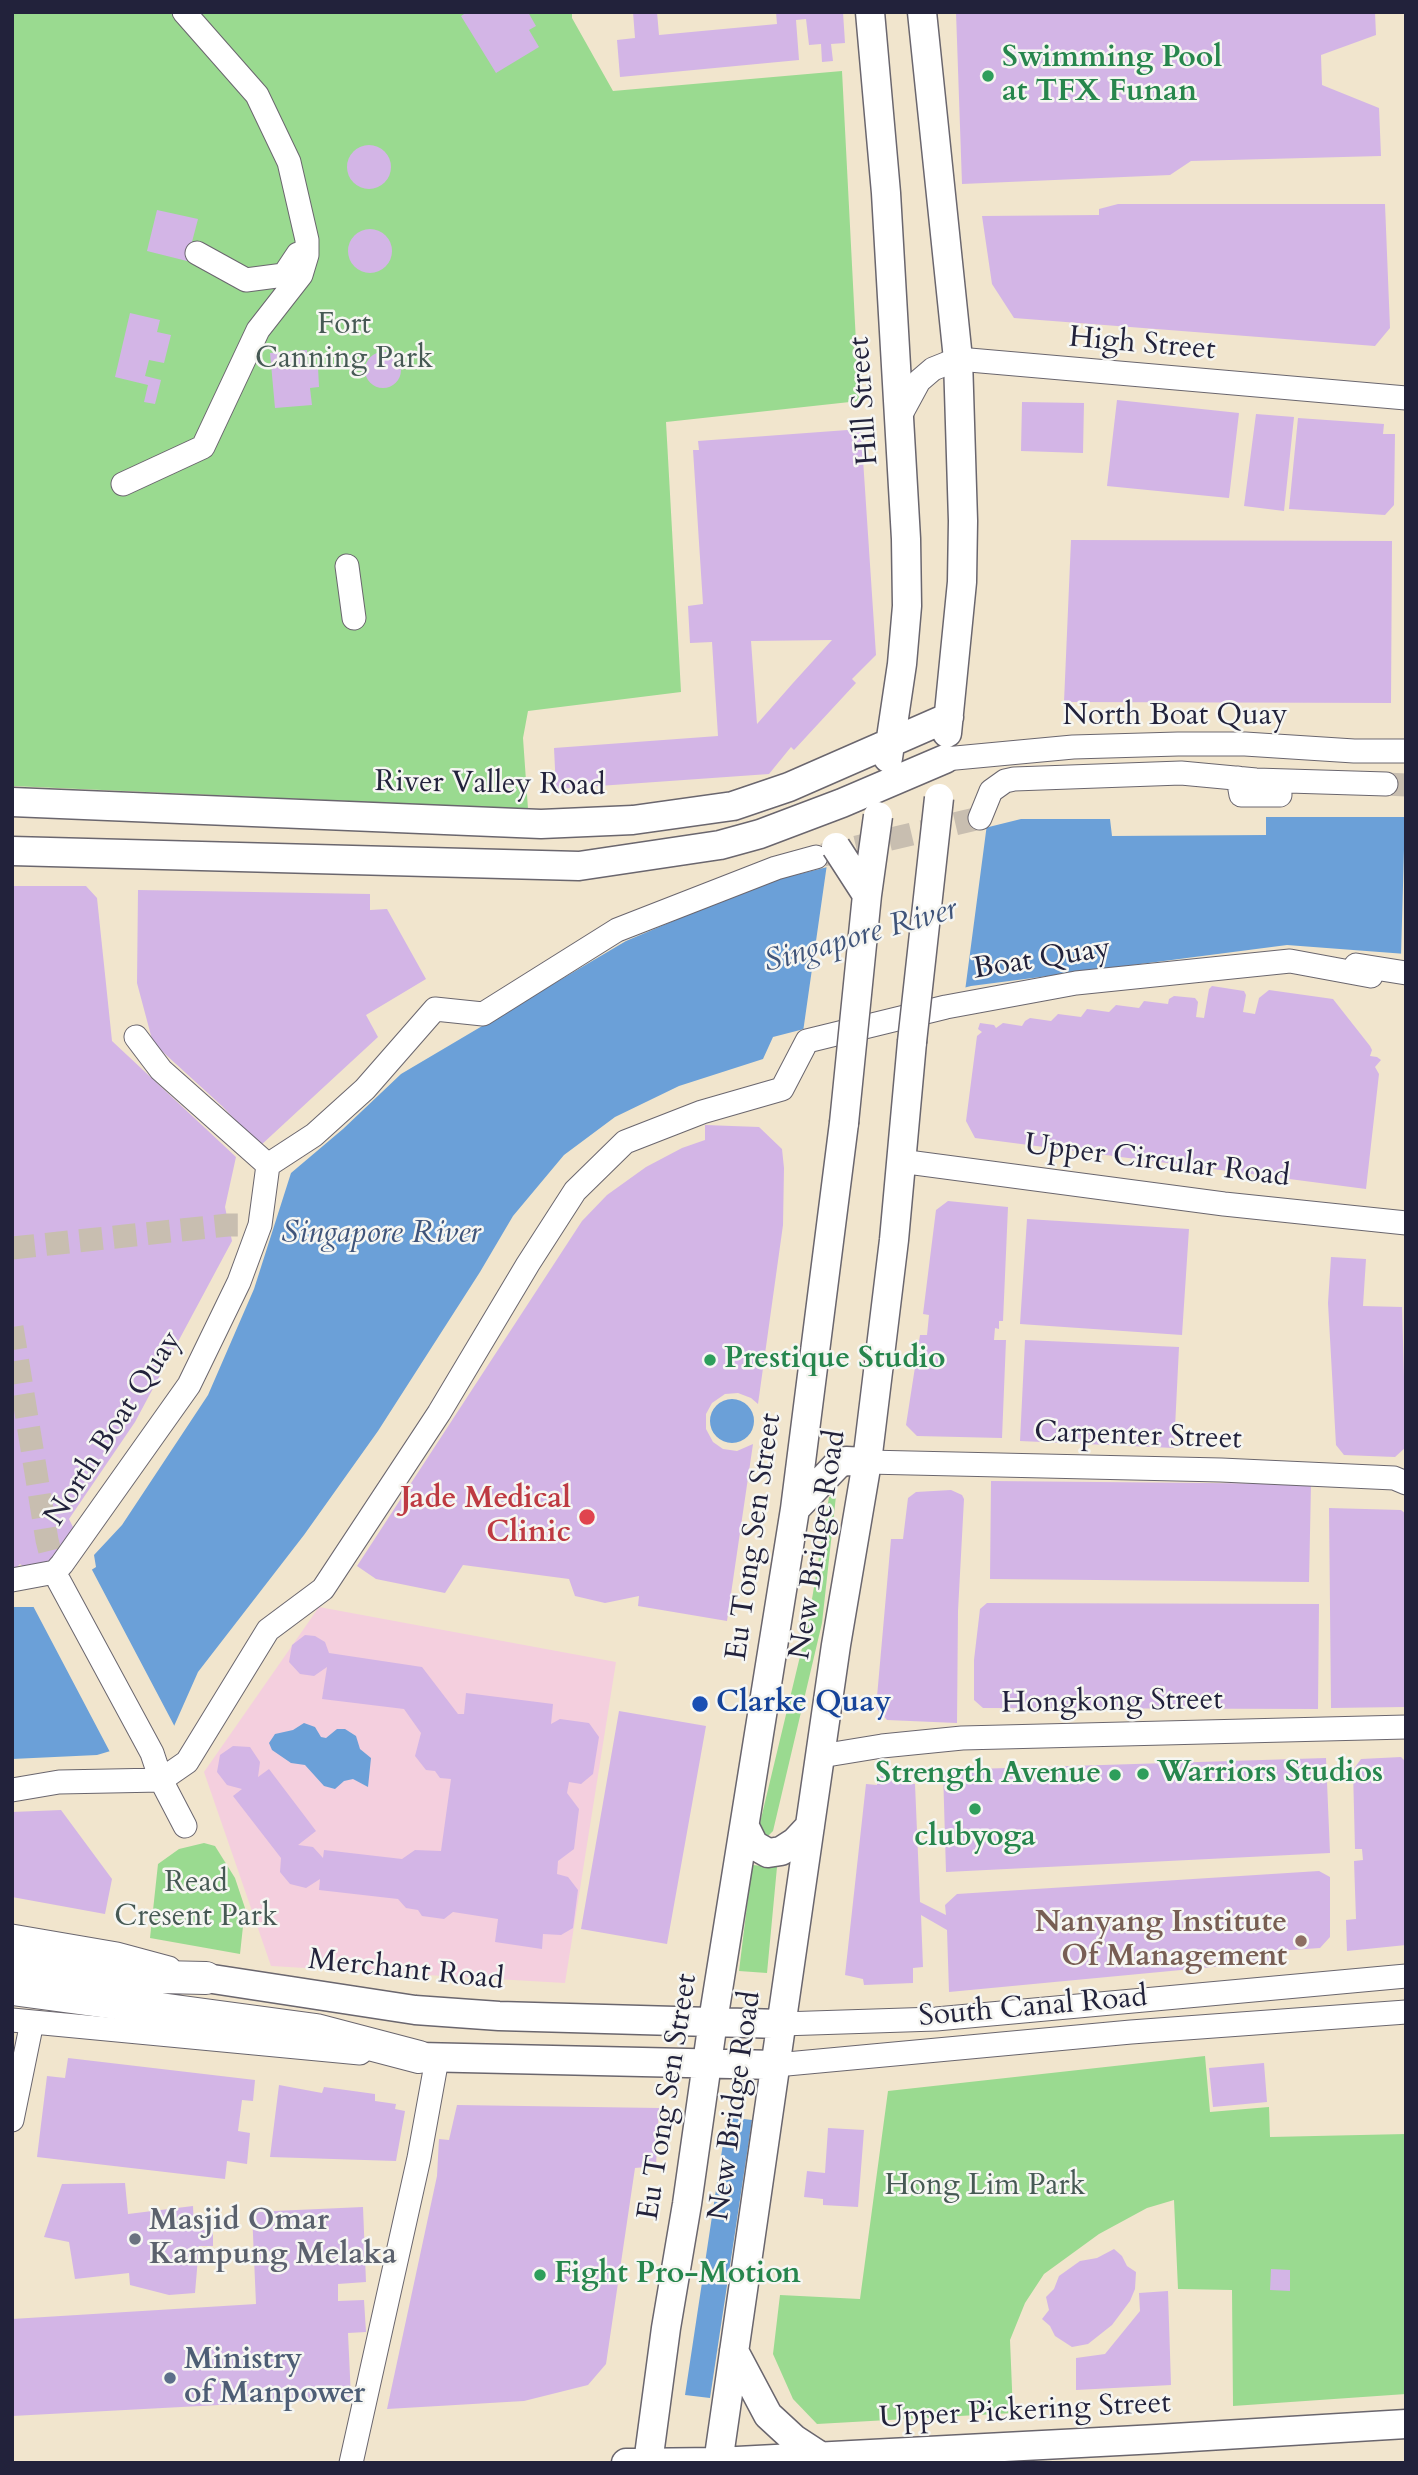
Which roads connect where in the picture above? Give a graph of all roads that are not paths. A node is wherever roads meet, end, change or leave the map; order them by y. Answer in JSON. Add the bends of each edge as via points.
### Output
{"nodes":[{"id":1,"x":184,"y":12,"type":"edge"},
{"id":2,"x":870,"y":12,"type":"edge"},
{"id":3,"x":922,"y":12,"type":"edge"},
{"id":4,"x":307,"y":240,"type":"junction"},
{"id":5,"x":197,"y":253,"type":"dead end"},
{"id":6,"x":958,"y":359,"type":"junction"},
{"id":7,"x":1406,"y":398,"type":"edge"},
{"id":8,"x":900,"y":416,"type":"junction"},
{"id":9,"x":123,"y":484,"type":"dead end"},
{"id":10,"x":346,"y":565,"type":"dead end"},
{"id":11,"x":354,"y":618,"type":"dead end"},
{"id":12,"x":949,"y":716,"type":"junction"},
{"id":13,"x":890,"y":743,"type":"junction"},
{"id":14,"x":1406,"y":751,"type":"edge"},
{"id":15,"x":945,"y":759,"type":"junction"},
{"id":16,"x":885,"y":785,"type":"junction"},
{"id":17,"x":1387,"y":790,"type":"tunnel mouth"},
{"id":18,"x":12,"y":802,"type":"edge"},
{"id":19,"x":804,"y":818,"type":"junction"},
{"id":20,"x":980,"y":818,"type":"dead end"},
{"id":21,"x":12,"y":851,"type":"edge"},
{"id":22,"x":826,"y":852,"type":"junction"},
{"id":23,"x":867,"y":895,"type":"junction"},
{"id":24,"x":1290,"y":961,"type":"junction"},
{"id":25,"x":1406,"y":974,"type":"edge"},
{"id":26,"x":1371,"y":976,"type":"dead end"},
{"id":27,"x":136,"y":1037,"type":"dead end"},
{"id":28,"x":900,"y":1161,"type":"junction"},
{"id":29,"x":268,"y":1165,"type":"junction"},
{"id":30,"x":1406,"y":1223,"type":"edge"},
{"id":31,"x":867,"y":1462,"type":"junction"},
{"id":32,"x":1406,"y":1483,"type":"edge"},
{"id":33,"x":795,"y":1509,"type":"junction"},
{"id":34,"x":51,"y":1578,"type":"junction"},
{"id":35,"x":12,"y":1580,"type":"edge"},
{"id":36,"x":1406,"y":1727,"type":"edge"},
{"id":37,"x":821,"y":1756,"type":"junction"},
{"id":38,"x":161,"y":1780,"type":"junction"},
{"id":39,"x":12,"y":1790,"type":"edge"},
{"id":40,"x":185,"y":1826,"type":"dead end"},
{"id":41,"x":810,"y":1826,"type":"junction"},
{"id":42,"x":746,"y":1829,"type":"junction"},
{"id":43,"x":12,"y":1936,"type":"edge"},
{"id":44,"x":12,"y":1960,"type":"edge"},
{"id":45,"x":1406,"y":1976,"type":"edge"},
{"id":46,"x":206,"y":1978,"type":"junction"},
{"id":47,"x":12,"y":1989,"type":"edge"},
{"id":48,"x":1406,"y":2012,"type":"edge"},
{"id":49,"x":22,"y":2021,"type":"edge"},
{"id":50,"x":713,"y":2021,"type":"junction"},
{"id":51,"x":781,"y":2024,"type":"junction"},
{"id":52,"x":428,"y":2058,"type":"junction"},
{"id":53,"x":708,"y":2062,"type":"junction"},
{"id":54,"x":776,"y":2065,"type":"junction"},
{"id":55,"x":14,"y":2107,"type":"edge"},
{"id":56,"x":734,"y":2351,"type":"junction"},
{"id":57,"x":1406,"y":2424,"type":"edge"},
{"id":58,"x":820,"y":2456,"type":"junction"},
{"id":59,"x":648,"y":2462,"type":"edge"},
{"id":60,"x":718,"y":2462,"type":"edge"},
{"id":61,"x":352,"y":2463,"type":"edge"},
{"id":62,"x":626,"y":2463,"type":"edge"}],
"edges":[{"from":1,"to":4,"type":"street","via":[[257,95],[289,162]]},
{"from":2,"to":8,"type":"main road","name":"Hill Street"},
{"from":3,"to":6,"type":"main road"},
{"from":4,"to":5,"type":"street","via":[[284,275],[246,280]]},
{"from":4,"to":9,"type":"street","via":[[301,275],[258,330],[203,447]]},
{"from":6,"to":7,"type":"street","name":"High Street"},
{"from":6,"to":8,"type":"street","via":[[933,369],[919,381]]},
{"from":6,"to":12,"type":"main road","via":[[962,570]]},
{"from":8,"to":13,"type":"main road","name":"Hill Street","via":[[907,606]]},
{"from":10,"to":11,"type":"street"},
{"from":12,"to":13,"type":"main road","name":"River Valley Road"},
{"from":12,"to":15,"type":"main road"},
{"from":13,"to":16,"type":"main road","name":"Hill Street"},
{"from":13,"to":18,"type":"main road","name":"River Valley Road","via":[[733,806],[633,820],[541,824]]},
{"from":14,"to":15,"type":"street","name":"North Boat Quay","via":[[1165,745],[1073,747]]},
{"from":15,"to":16,"type":"main road"},
{"from":15,"to":28,"type":"main road","name":"New Bridge Road","bridge":true},
{"from":16,"to":19,"type":"main road"},
{"from":16,"to":23,"type":"main road","name":"Eu Tong Sen Street","bridge":true},
{"from":17,"to":20,"type":"street","name":"North Boat Quay","via":[[1181,773],[1014,779],[991,791]]},
{"from":19,"to":21,"type":"main road","via":[[720,845],[579,866]]},
{"from":19,"to":22,"type":"main road"},
{"from":22,"to":23,"type":"main road","bridge":true},
{"from":22,"to":29,"type":"street","via":[[617,930],[483,1014],[435,1009],[365,1089],[314,1135]]},
{"from":23,"to":33,"type":"main road","name":"Eu Tong Sen Street","bridge":true,"via":[[844,1123]]},
{"from":24,"to":25,"type":"street","name":"Boat Quay","via":[[1291,954]]},
{"from":24,"to":26,"type":"street","name":"Boat Quay"},
{"from":24,"to":38,"type":"street","name":"Boat Quay","via":[[1076,983],[946,1007],[807,1041],[782,1089],[702,1112],[625,1142],[575,1191],[439,1413],[323,1589],[268,1630],[187,1762]]},
{"from":27,"to":29,"type":"street","via":[[161,1070]]},
{"from":28,"to":30,"type":"street","name":"Upper Circular Road"},
{"from":28,"to":31,"type":"main road","name":"New Bridge Road"},
{"from":29,"to":34,"type":"street","name":"North Boat Quay","via":[[260,1225],[244,1271],[189,1385]]},
{"from":31,"to":32,"type":"street","name":"Carpenter Street","via":[[1221,1470],[1394,1478]]},
{"from":31,"to":33,"type":"main road","via":[[838,1464]]},
{"from":31,"to":37,"type":"main road","name":"New Bridge Road"},
{"from":33,"to":42,"type":"main road","name":"Eu Tong Sen Street"},
{"from":34,"to":35,"type":"street"},
{"from":34,"to":38,"type":"street","via":[[152,1753]]},
{"from":36,"to":37,"type":"street","name":"Hongkong Street","via":[[962,1738]]},
{"from":37,"to":41,"type":"main road","name":"New Bridge Road"},
{"from":38,"to":39,"type":"street","via":[[59,1782]]},
{"from":38,"to":40,"type":"street"},
{"from":41,"to":42,"type":"main road","via":[[795,1842],[768,1853],[754,1845]]},
{"from":41,"to":51,"type":"main road","name":"New Bridge Road"},
{"from":42,"to":50,"type":"main road","name":"Eu Tong Sen Street"},
{"from":43,"to":46,"type":"street","name":"Merchant Road","via":[[117,1954]]},
{"from":44,"to":46,"type":"highway","via":[[114,1976]]},
{"from":45,"to":51,"type":"street","via":[[936,2019]]},
{"from":46,"to":50,"type":"main road","name":"Merchant Road","via":[[415,2010]]},
{"from":47,"to":52,"type":"highway","via":[[316,2030]]},
{"from":48,"to":54,"type":"street","name":"South Canal Road"},
{"from":49,"to":52,"type":"street"},
{"from":49,"to":55,"type":"street"},
{"from":50,"to":51,"type":"main road","name":"Merchant Road"},
{"from":50,"to":53,"type":"main road","name":"Eu Tong Sen Street"},
{"from":51,"to":54,"type":"main road","name":"New Bridge Road"},
{"from":52,"to":53,"type":"main road"},
{"from":52,"to":61,"type":"street","via":[[419,2158]]},
{"from":53,"to":54,"type":"main road","name":"South Canal Road"},
{"from":53,"to":59,"type":"main road","name":"Eu Tong Sen Street"},
{"from":54,"to":56,"type":"main road","name":"New Bridge Road"},
{"from":56,"to":58,"type":"main road","via":[[768,2415]]},
{"from":56,"to":60,"type":"main road","name":"New Bridge Road"},
{"from":57,"to":58,"type":"main road","name":"Upper Pickering Street"},
{"from":58,"to":60,"type":"main road","name":"Upper Pickering Street"},
{"from":59,"to":60,"type":"main road","name":"Upper Pickering Street"},
{"from":59,"to":62,"type":"main road","name":"Upper Pickering Street"}]}
